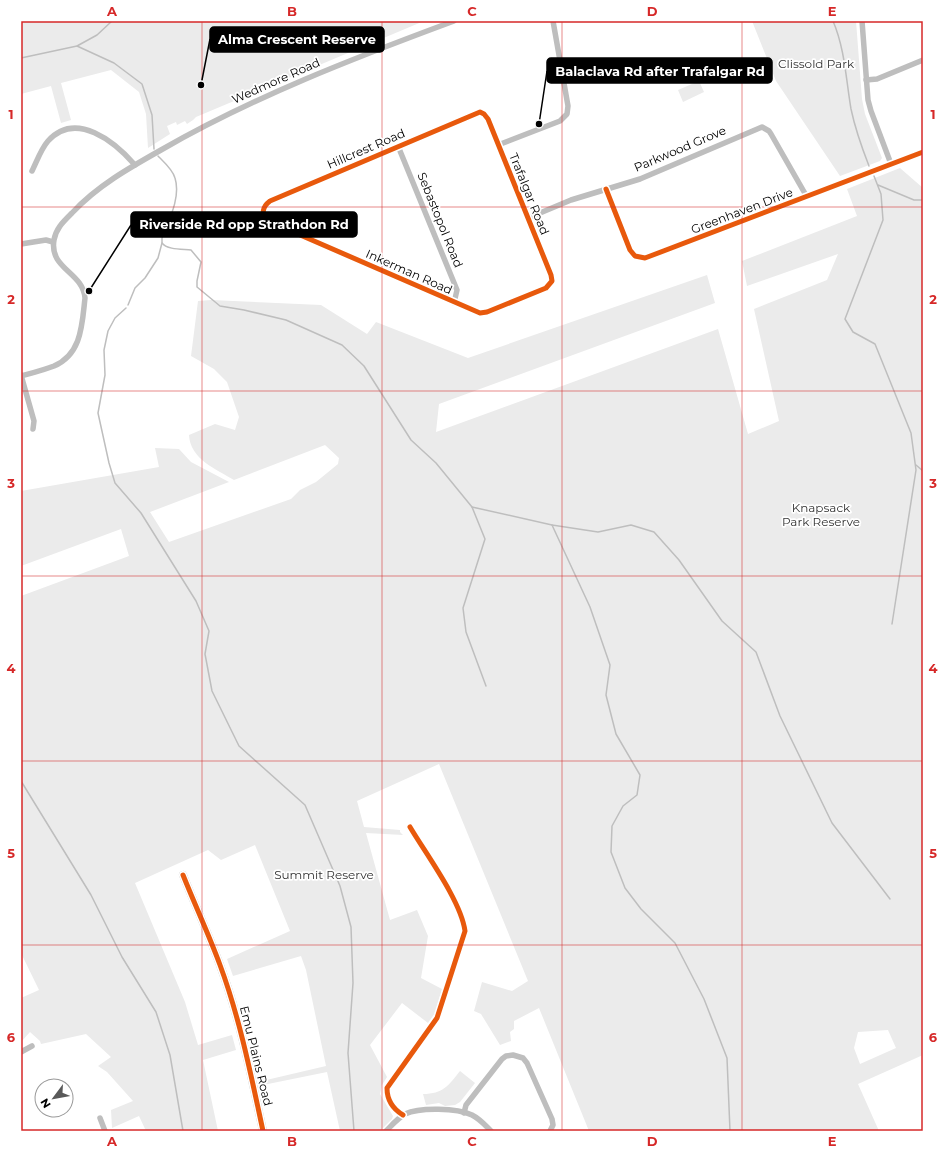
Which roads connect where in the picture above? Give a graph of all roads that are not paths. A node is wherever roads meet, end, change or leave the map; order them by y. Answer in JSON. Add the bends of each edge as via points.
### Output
{"nodes":[{"id":1,"x":454,"y":21,"type":"edge"},
{"id":2,"x":553,"y":21,"type":"edge"},
{"id":3,"x":862,"y":21,"type":"edge"},
{"id":4,"x":923,"y":60,"type":"edge"},
{"id":5,"x":866,"y":80,"type":"junction"},
{"id":6,"x":484,"y":114,"type":"joint"},
{"id":7,"x":498,"y":145,"type":"junction"},
{"id":8,"x":398,"y":146,"type":"junction"},
{"id":9,"x":923,"y":152,"type":"edge"},
{"id":10,"x":891,"y":164,"type":"junction"},
{"id":11,"x":135,"y":165,"type":"junction"},
{"id":12,"x":32,"y":171,"type":"dead end"},
{"id":13,"x":606,"y":189,"type":"junction"},
{"id":14,"x":807,"y":197,"type":"junction"},
{"id":15,"x":262,"y":212,"type":"joint"},
{"id":16,"x":528,"y":218,"type":"junction"},
{"id":17,"x":54,"y":242,"type":"junction"},
{"id":18,"x":21,"y":244,"type":"edge"},
{"id":19,"x":551,"y":282,"type":"joint"},
{"id":20,"x":454,"y":303,"type":"junction"},
{"id":21,"x":21,"y":376,"type":"edge"},
{"id":22,"x":33,"y":429,"type":"dead end"},
{"id":23,"x":410,"y":827,"type":"dead end"},
{"id":24,"x":183,"y":875,"type":"dead end"},
{"id":25,"x":32,"y":1046,"type":"dead end"},
{"id":26,"x":21,"y":1052,"type":"edge"},
{"id":27,"x":464,"y":1113,"type":"junction"},
{"id":28,"x":403,"y":1115,"type":"junction"},
{"id":29,"x":100,"y":1118,"type":"dead end"},
{"id":30,"x":105,"y":1131,"type":"edge"},
{"id":31,"x":263,"y":1131,"type":"edge"},
{"id":32,"x":386,"y":1131,"type":"edge"},
{"id":33,"x":491,"y":1131,"type":"edge"},
{"id":34,"x":550,"y":1131,"type":"edge"}],
"edges":[{"from":1,"to":11,"type":"street","name":"Wedmore Road","via":[[386,46],[272,94],[206,125]]},
{"from":2,"to":7,"type":"street","via":[[568,106],[567,114],[560,121]]},
{"from":3,"to":5,"type":"street"},
{"from":4,"to":5,"type":"street","via":[[877,79]]},
{"from":5,"to":10,"type":"street","via":[[869,106]]},
{"from":6,"to":7,"type":"street","name":"Trafalgar Road"},
{"from":6,"to":8,"type":"street","name":"Hillcrest Road","via":[[478,113]]},
{"from":7,"to":16,"type":"street","name":"Trafalgar Road"},
{"from":8,"to":15,"type":"street","name":"Hillcrest Road","via":[[270,202],[264,206]]},
{"from":8,"to":20,"type":"street","name":"Sebastopol Road","via":[[456,290]]},
{"from":9,"to":10,"type":"street","name":"Greenhaven Drive"},
{"from":10,"to":14,"type":"street","name":"Greenhaven Drive"},
{"from":11,"to":12,"type":"street","via":[[99,134],[75,128],[61,132],[48,141]]},
{"from":11,"to":17,"type":"street","name":"Wedmore Road","via":[[85,199],[60,225]]},
{"from":13,"to":14,"type":"street","name":"Parkwood Grove","via":[[640,179],[762,128],[771,134]]},
{"from":13,"to":14,"type":"street","name":"Greenhaven Drive","via":[[630,250],[641,258]]},
{"from":13,"to":16,"type":"street","name":"Parkwood Grove"},
{"from":15,"to":20,"type":"street","name":"Inkerman Road","via":[[268,221]]},
{"from":16,"to":19,"type":"street","name":"Trafalgar Road","via":[[551,275]]},
{"from":17,"to":18,"type":"street","via":[[46,240]]},
{"from":17,"to":21,"type":"street","via":[[54,252],[61,265],[80,282],[85,293],[81,330],[74,349],[62,361]]},
{"from":19,"to":20,"type":"street","name":"Inkerman Road","via":[[546,288],[484,313]]},
{"from":21,"to":22,"type":"street","via":[[34,422]]},
{"from":23,"to":28,"type":"street","via":[[452,897],[465,931],[437,1018],[387,1088],[390,1102]]},
{"from":24,"to":31,"type":"street","name":"Emu Plains Road","via":[[220,965],[232,1002]]},
{"from":25,"to":26,"type":"street"},
{"from":27,"to":28,"type":"street","via":[[452,1110],[423,1110]]},
{"from":27,"to":33,"type":"street","via":[[477,1118]]},
{"from":27,"to":34,"type":"street","via":[[466,1105],[502,1059],[515,1055],[524,1059],[531,1068],[552,1119]]},
{"from":28,"to":32,"type":"street"},
{"from":29,"to":30,"type":"street"}]}
